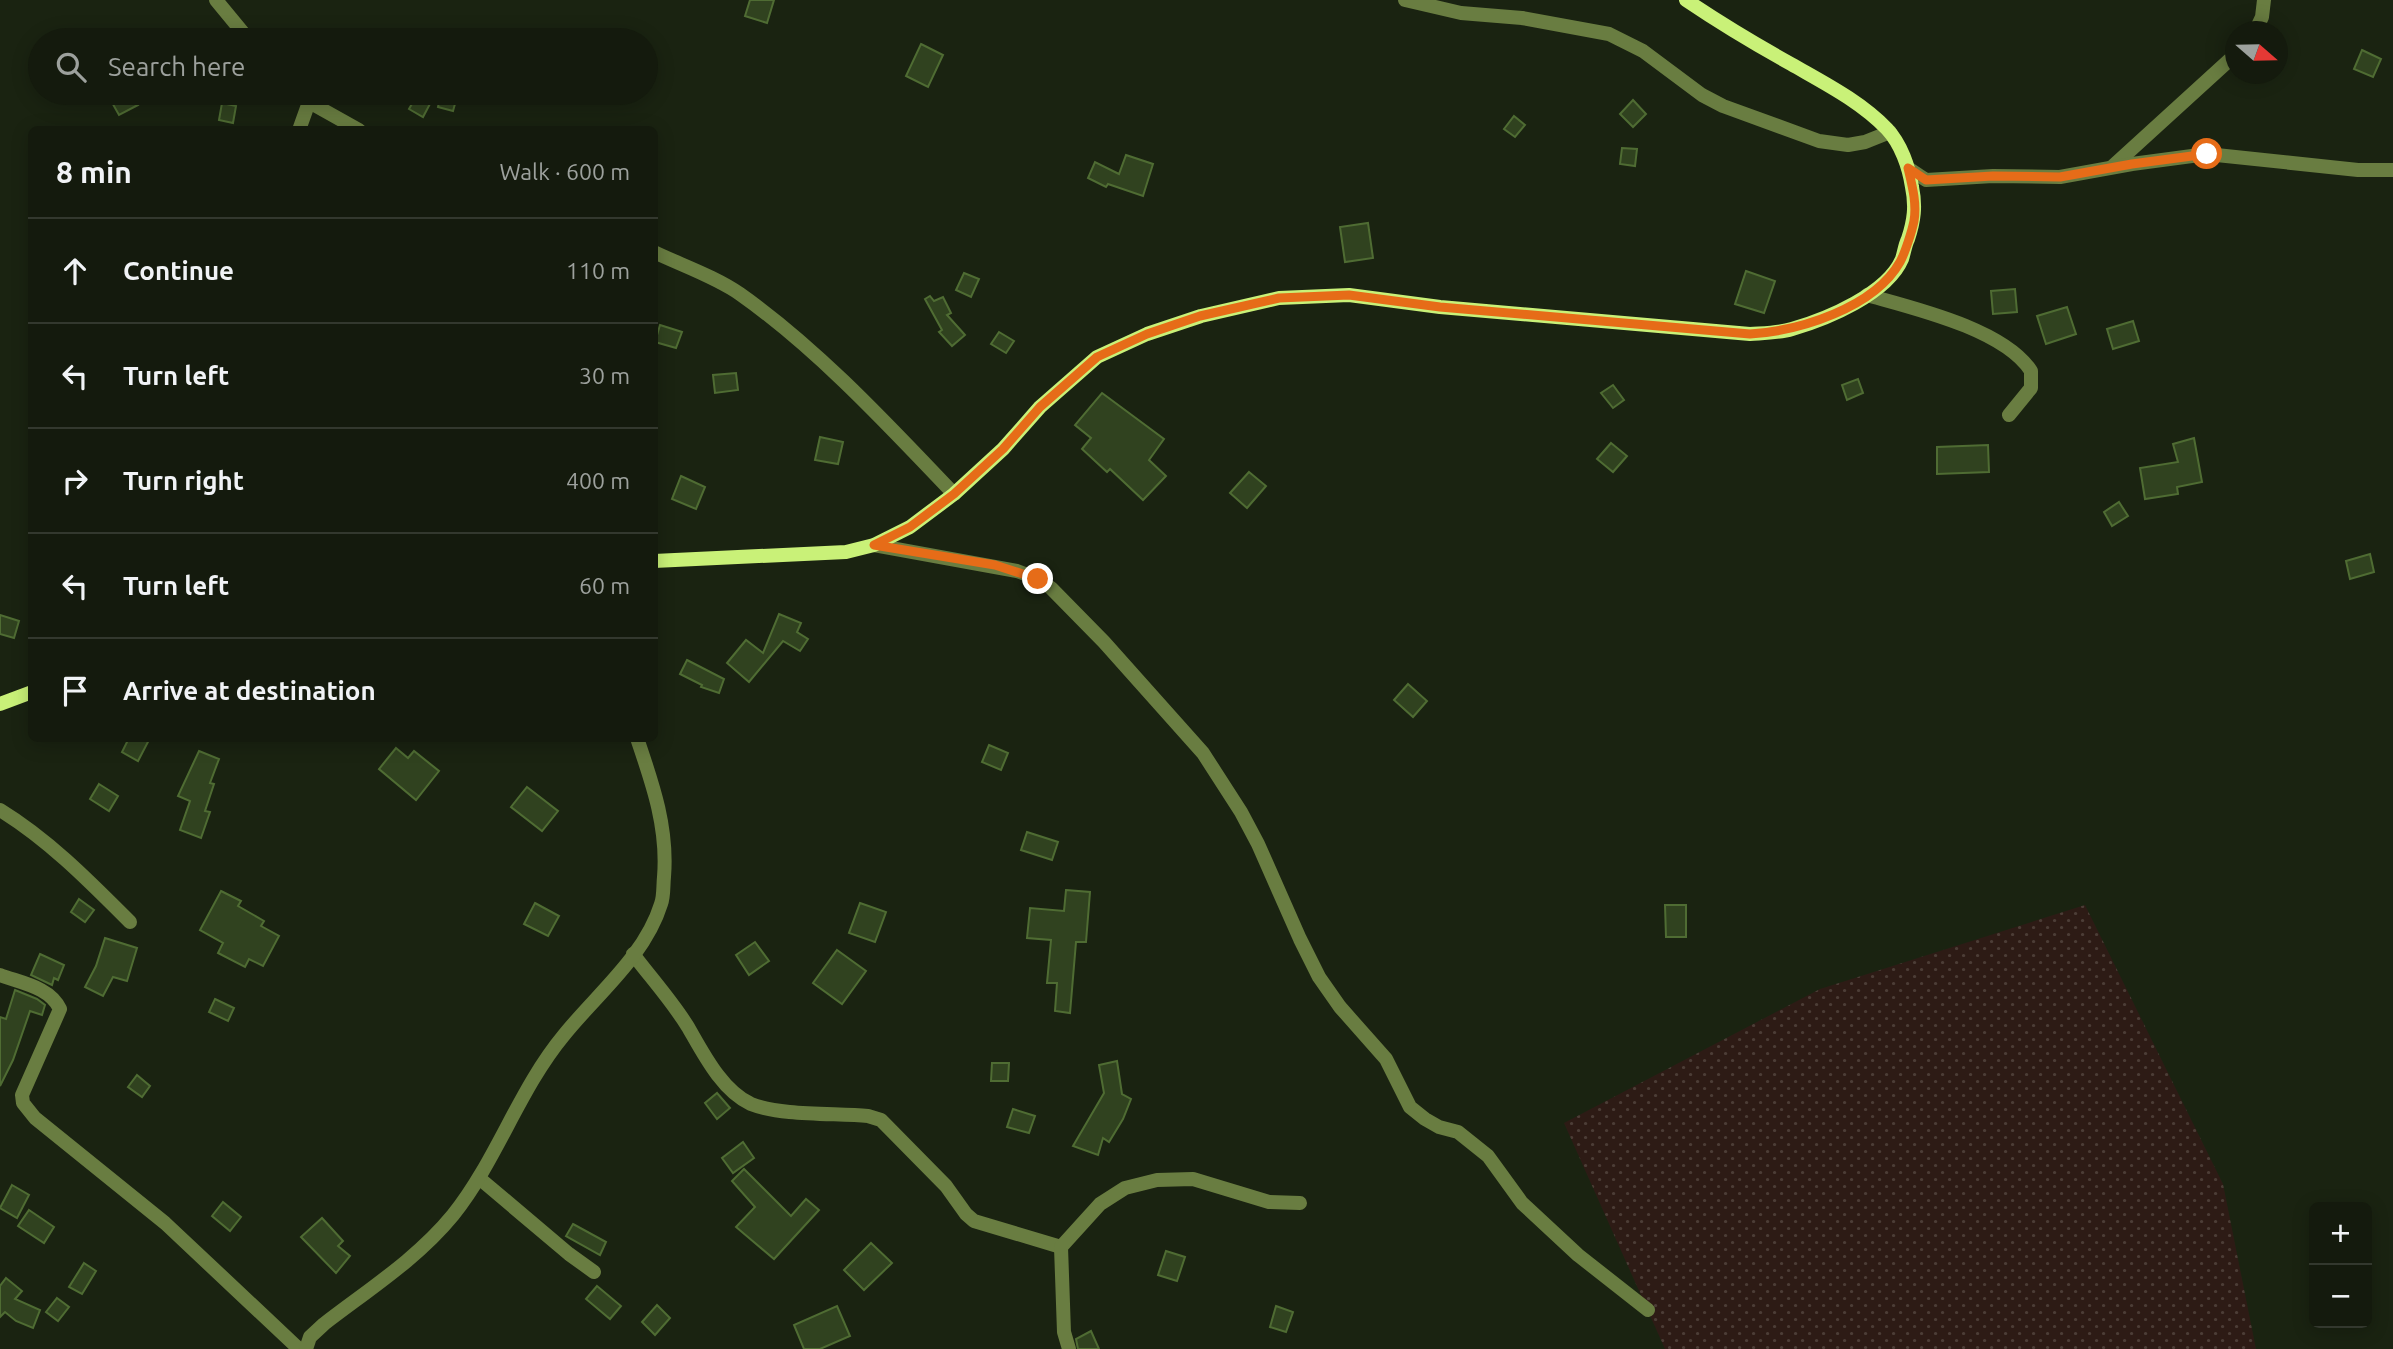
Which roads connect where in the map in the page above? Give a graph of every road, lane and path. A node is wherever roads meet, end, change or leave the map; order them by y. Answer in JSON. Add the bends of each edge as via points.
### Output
{"nodes":[{"id":1,"x":216,"y":0,"type":"edge"},
{"id":2,"x":1405,"y":0,"type":"edge"},
{"id":3,"x":1686,"y":0,"type":"edge"},
{"id":4,"x":2264,"y":0,"type":"edge"},
{"id":5,"x":2260,"y":21,"type":"edge"},
{"id":6,"x":239,"y":28,"type":"edge"},
{"id":7,"x":2225,"y":63,"type":"edge"},
{"id":8,"x":304,"y":105,"type":"edge"},
{"id":9,"x":318,"y":105,"type":"edge"},
{"id":10,"x":300,"y":126,"type":"edge"},
{"id":11,"x":352,"y":126,"type":"edge"},
{"id":12,"x":1890,"y":132,"type":"junction"},
{"id":13,"x":1908,"y":168,"type":"junction"},
{"id":14,"x":2111,"y":168,"type":"junction"},
{"id":15,"x":2393,"y":170,"type":"edge"},
{"id":16,"x":658,"y":254,"type":"edge"},
{"id":17,"x":1867,"y":295,"type":"junction"},
{"id":18,"x":2009,"y":415,"type":"dead end"},
{"id":19,"x":954,"y":494,"type":"junction"},
{"id":20,"x":874,"y":545,"type":"junction"},
{"id":21,"x":658,"y":561,"type":"edge"},
{"id":22,"x":28,"y":694,"type":"edge"},
{"id":23,"x":0,"y":704,"type":"edge"},
{"id":24,"x":638,"y":742,"type":"edge"},
{"id":25,"x":0,"y":810,"type":"edge"},
{"id":26,"x":130,"y":922,"type":"dead end"},
{"id":27,"x":633,"y":954,"type":"junction"},
{"id":28,"x":0,"y":975,"type":"edge"},
{"id":29,"x":479,"y":1178,"type":"junction"},
{"id":30,"x":1300,"y":1203,"type":"dead end"},
{"id":31,"x":1061,"y":1247,"type":"junction"},
{"id":32,"x":594,"y":1272,"type":"dead end"},
{"id":33,"x":1648,"y":1310,"type":"dead end"},
{"id":34,"x":299,"y":1349,"type":"edge"},
{"id":35,"x":306,"y":1349,"type":"edge"},
{"id":36,"x":1069,"y":1349,"type":"edge"}],
"edges":[{"from":1,"to":6,"type":"street"},
{"from":2,"to":12,"type":"street","via":[[1461,13],[1522,18],[1609,34],[1643,51],[1723,106],[1819,141],[1848,145]]},
{"from":3,"to":12,"type":"main road","via":[[1846,96]]},
{"from":4,"to":5,"type":"street"},
{"from":7,"to":14,"type":"street"},
{"from":8,"to":10,"type":"street"},
{"from":9,"to":11,"type":"street"},
{"from":12,"to":13,"type":"main road"},
{"from":13,"to":14,"type":"street","via":[[1926,180],[2060,177]]},
{"from":13,"to":17,"type":"main road","via":[[1914,222],[1901,261]]},
{"from":14,"to":15,"type":"street","via":[[2207,154]]},
{"from":16,"to":19,"type":"street","via":[[738,293],[794,336]]},
{"from":17,"to":18,"type":"street","via":[[1965,327],[2020,356],[2031,370],[2031,388]]},
{"from":17,"to":19,"type":"main road","via":[[1836,313],[1790,330],[1750,334],[1349,295],[1279,298],[1184,320],[1097,357]]},
{"from":19,"to":20,"type":"main road","via":[[910,527]]},
{"from":20,"to":21,"type":"main road","via":[[846,552]]},
{"from":20,"to":33,"type":"street","via":[[1017,570],[1051,588],[1203,753],[1258,844],[1319,977],[1386,1059],[1410,1107],[1425,1119],[1458,1132],[1488,1156],[1522,1203]]},
{"from":22,"to":23,"type":"main road"},
{"from":24,"to":27,"type":"street","via":[[664,828],[665,863],[662,902],[646,938]]},
{"from":25,"to":26,"type":"street","via":[[79,872]]},
{"from":27,"to":29,"type":"street","via":[[562,1036]]},
{"from":27,"to":31,"type":"street","via":[[711,1066],[737,1095],[776,1110],[881,1120],[974,1221]]},
{"from":28,"to":34,"type":"street","via":[[46,992],[60,1009],[23,1103],[35,1118],[165,1223]]},
{"from":29,"to":32,"type":"street"},
{"from":29,"to":35,"type":"street","via":[[420,1252],[324,1324],[310,1337]]},
{"from":30,"to":31,"type":"street","via":[[1269,1202],[1193,1180],[1157,1180],[1125,1188],[1100,1204]]},
{"from":31,"to":36,"type":"street","via":[[1064,1332]]}]}
